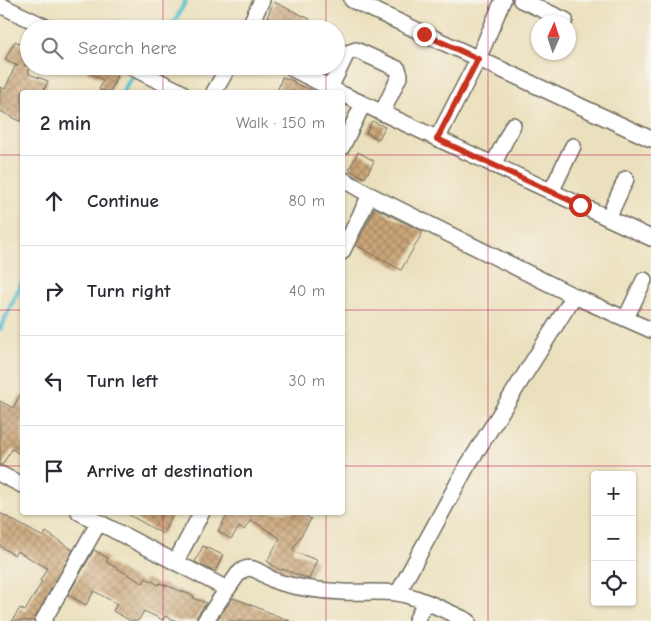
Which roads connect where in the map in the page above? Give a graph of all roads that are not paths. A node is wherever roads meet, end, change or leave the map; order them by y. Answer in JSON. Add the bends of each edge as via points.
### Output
{"nodes":[{"id":1,"x":262,"y":0,"type":"edge"},
{"id":2,"x":352,"y":0,"type":"edge"},
{"id":3,"x":503,"y":0,"type":"edge"},
{"id":4,"x":521,"y":0,"type":"edge"},
{"id":5,"x":0,"y":5,"type":"edge"},
{"id":6,"x":554,"y":15,"type":"edge"},
{"id":7,"x":31,"y":20,"type":"edge"},
{"id":8,"x":252,"y":20,"type":"edge"},
{"id":9,"x":478,"y":59,"type":"junction"},
{"id":10,"x":345,"y":61,"type":"edge"},
{"id":11,"x":145,"y":75,"type":"edge"},
{"id":12,"x":224,"y":75,"type":"edge"},
{"id":13,"x":305,"y":75,"type":"edge"},
{"id":14,"x":341,"y":75,"type":"edge"},
{"id":15,"x":177,"y":90,"type":"edge"},
{"id":16,"x":215,"y":90,"type":"edge"},
{"id":17,"x":335,"y":90,"type":"edge"},
{"id":18,"x":337,"y":90,"type":"edge"},
{"id":19,"x":345,"y":95,"type":"edge"},
{"id":20,"x":363,"y":104,"type":"junction"},
{"id":21,"x":382,"y":113,"type":"junction"},
{"id":22,"x":513,"y":125,"type":"dead end"},
{"id":23,"x":651,"y":138,"type":"edge"},
{"id":24,"x":437,"y":139,"type":"junction"},
{"id":25,"x":345,"y":140,"type":"edge"},
{"id":26,"x":573,"y":146,"type":"dead end"},
{"id":27,"x":493,"y":165,"type":"junction"},
{"id":28,"x":626,"y":179,"type":"dead end"},
{"id":29,"x":345,"y":181,"type":"edge"},
{"id":30,"x":551,"y":192,"type":"junction"},
{"id":31,"x":370,"y":195,"type":"junction"},
{"id":32,"x":608,"y":218,"type":"junction"},
{"id":33,"x":651,"y":238,"type":"edge"},
{"id":34,"x":345,"y":246,"type":"edge"},
{"id":35,"x":644,"y":280,"type":"dead end"},
{"id":36,"x":574,"y":296,"type":"junction"},
{"id":37,"x":626,"y":318,"type":"junction"},
{"id":38,"x":651,"y":330,"type":"edge"},
{"id":39,"x":0,"y":474,"type":"edge"},
{"id":40,"x":20,"y":484,"type":"edge"},
{"id":41,"x":85,"y":515,"type":"edge"},
{"id":42,"x":200,"y":515,"type":"edge"},
{"id":43,"x":99,"y":522,"type":"junction"},
{"id":44,"x":176,"y":561,"type":"junction"},
{"id":45,"x":227,"y":588,"type":"junction"},
{"id":46,"x":398,"y":593,"type":"junction"},
{"id":47,"x":425,"y":602,"type":"junction"},
{"id":48,"x":43,"y":621,"type":"edge"},
{"id":49,"x":205,"y":621,"type":"edge"},
{"id":50,"x":416,"y":621,"type":"edge"},
{"id":51,"x":468,"y":621,"type":"edge"}],
"edges":[{"from":1,"to":8,"type":"street"},
{"from":2,"to":9,"type":"street"},
{"from":3,"to":9,"type":"street"},
{"from":4,"to":6,"type":"street"},
{"from":5,"to":7,"type":"street"},
{"from":9,"to":23,"type":"street"},
{"from":9,"to":24,"type":"street"},
{"from":10,"to":21,"type":"street","via":[[350,50],[356,50],[398,68],[400,74]]},
{"from":11,"to":15,"type":"street"},
{"from":12,"to":16,"type":"street"},
{"from":13,"to":17,"type":"street"},
{"from":14,"to":18,"type":"street"},
{"from":19,"to":20,"type":"street"},
{"from":20,"to":21,"type":"street"},
{"from":20,"to":25,"type":"street"},
{"from":21,"to":24,"type":"street"},
{"from":22,"to":27,"type":"street"},
{"from":24,"to":27,"type":"street"},
{"from":26,"to":30,"type":"street"},
{"from":27,"to":30,"type":"street"},
{"from":28,"to":32,"type":"street"},
{"from":29,"to":31,"type":"street"},
{"from":30,"to":32,"type":"street"},
{"from":31,"to":34,"type":"street"},
{"from":31,"to":36,"type":"street"},
{"from":32,"to":33,"type":"street"},
{"from":35,"to":37,"type":"street"},
{"from":36,"to":37,"type":"street"},
{"from":36,"to":46,"type":"street","via":[[466,468]]},
{"from":37,"to":38,"type":"street"},
{"from":39,"to":40,"type":"street"},
{"from":41,"to":43,"type":"street"},
{"from":42,"to":44,"type":"street"},
{"from":43,"to":44,"type":"street"},
{"from":43,"to":48,"type":"street"},
{"from":44,"to":45,"type":"street"},
{"from":45,"to":46,"type":"street","via":[[242,570],[254,568],[286,584],[341,592]]},
{"from":45,"to":49,"type":"street"},
{"from":46,"to":47,"type":"street"},
{"from":47,"to":50,"type":"street"},
{"from":47,"to":51,"type":"street"}]}
